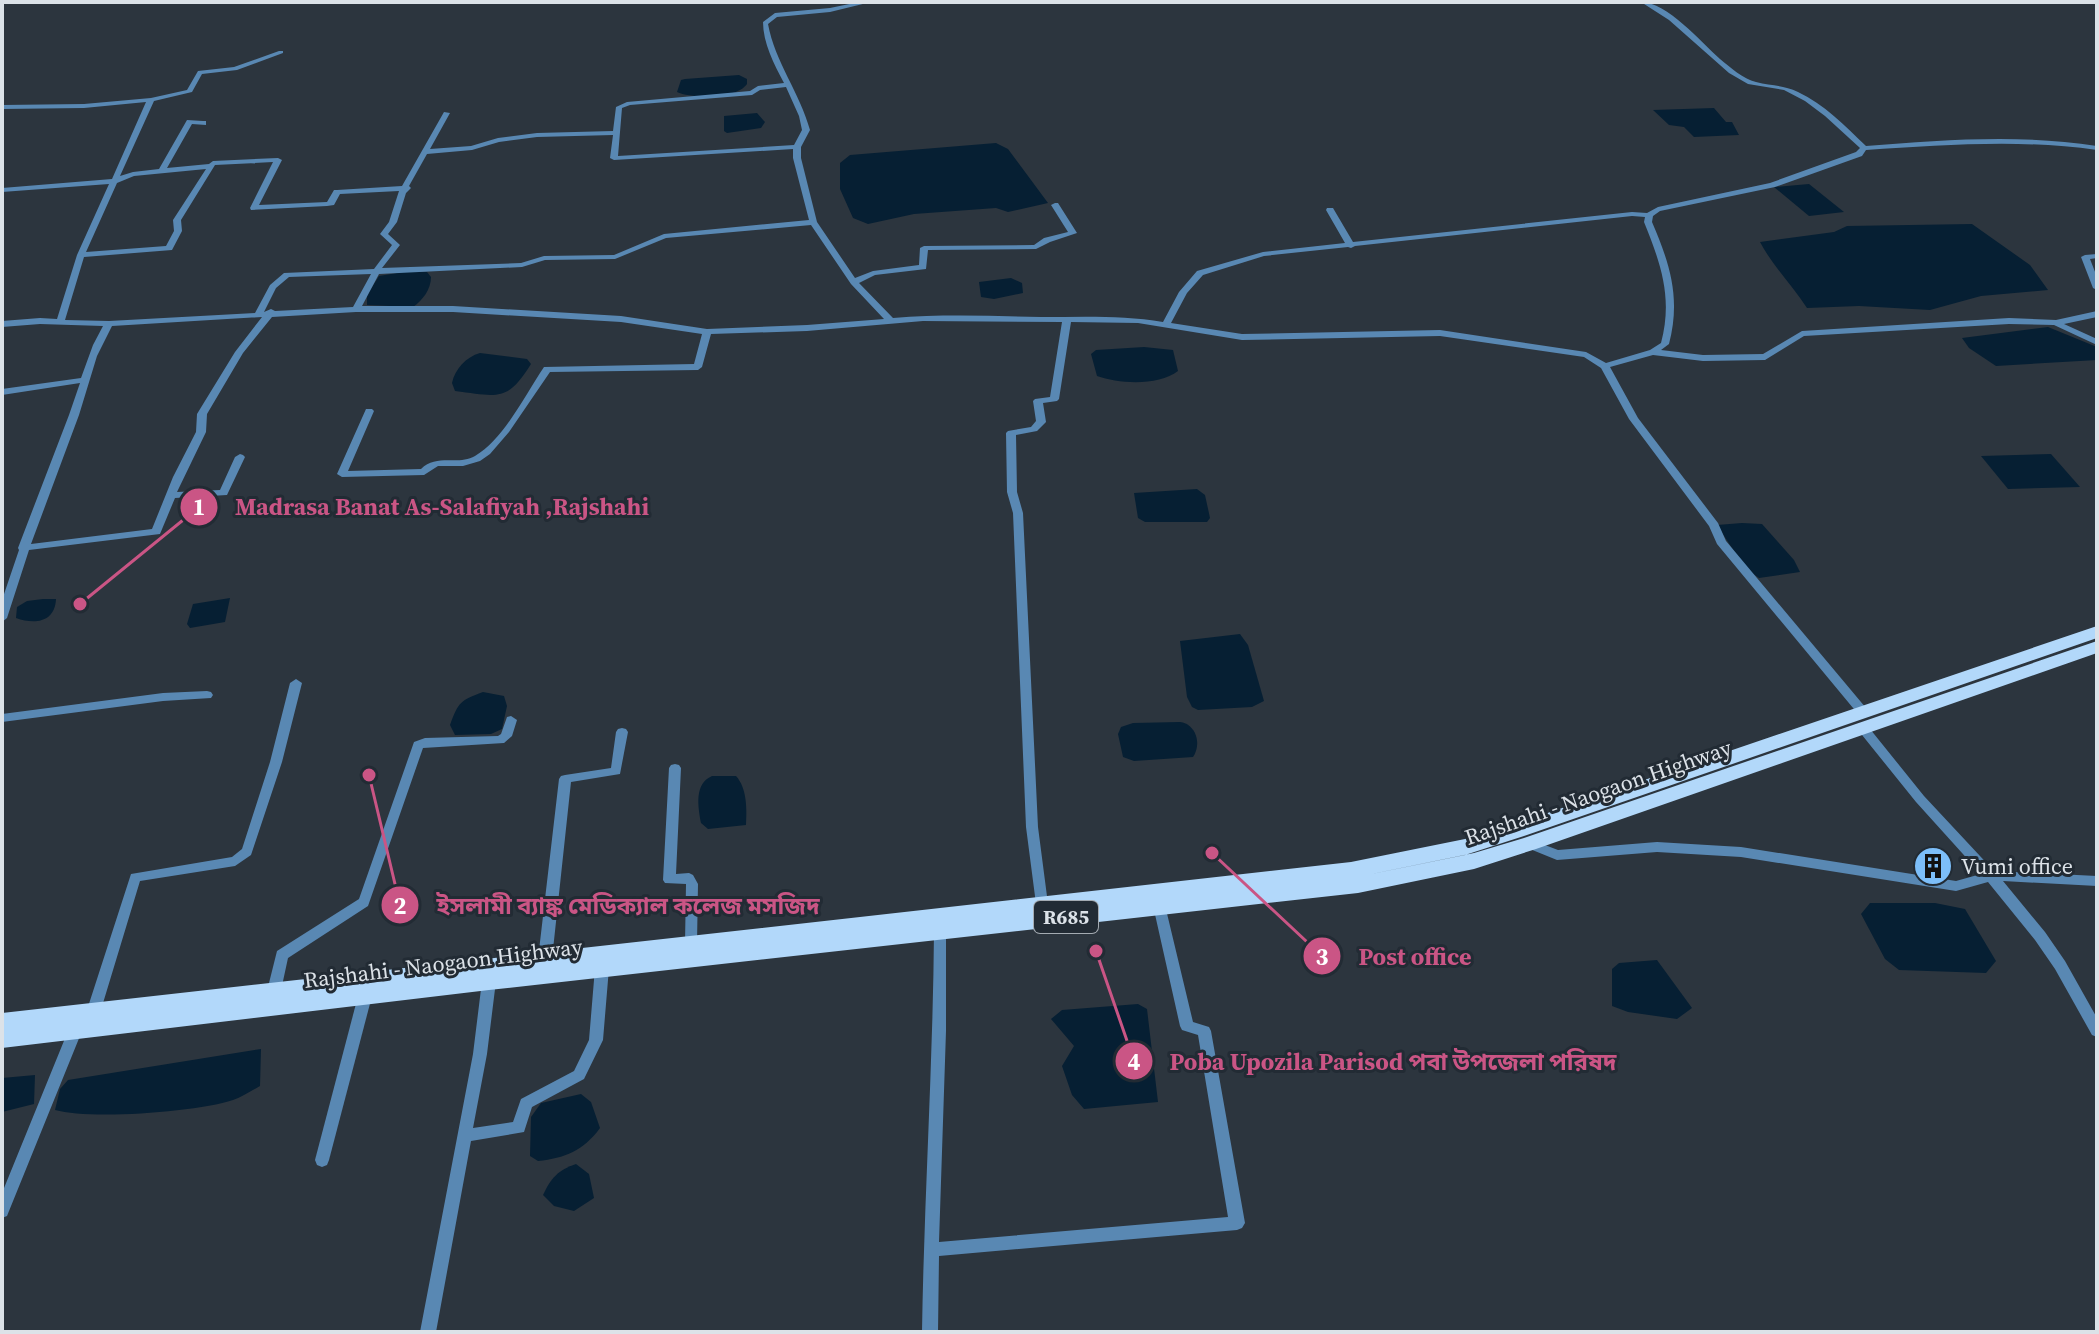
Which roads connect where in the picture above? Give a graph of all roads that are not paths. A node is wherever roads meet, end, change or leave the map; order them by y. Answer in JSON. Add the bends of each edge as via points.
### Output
{"nodes":[{"id":1,"x":868,"y":2,"type":"edge"},
{"id":2,"x":1644,"y":2,"type":"edge"},
{"id":3,"x":281,"y":52,"type":"dead end"},
{"id":4,"x":786,"y":85,"type":"junction"},
{"id":5,"x":151,"y":100,"type":"junction"},
{"id":6,"x":2,"y":107,"type":"edge"},
{"id":7,"x":446,"y":113,"type":"dead end"},
{"id":8,"x":203,"y":123,"type":"dead end"},
{"id":9,"x":616,"y":133,"type":"junction"},
{"id":10,"x":797,"y":147,"type":"junction"},
{"id":11,"x":1864,"y":148,"type":"junction"},
{"id":12,"x":2097,"y":148,"type":"edge"},
{"id":13,"x":425,"y":152,"type":"junction"},
{"id":14,"x":211,"y":166,"type":"junction"},
{"id":15,"x":162,"y":171,"type":"junction"},
{"id":16,"x":115,"y":181,"type":"junction"},
{"id":17,"x":407,"y":188,"type":"junction"},
{"id":18,"x":2,"y":190,"type":"edge"},
{"id":19,"x":1055,"y":205,"type":"dead end"},
{"id":20,"x":1330,"y":210,"type":"dead end"},
{"id":21,"x":1649,"y":215,"type":"junction"},
{"id":22,"x":813,"y":222,"type":"junction"},
{"id":23,"x":1351,"y":246,"type":"junction"},
{"id":24,"x":81,"y":255,"type":"junction"},
{"id":25,"x":2097,"y":256,"type":"edge"},
{"id":26,"x":377,"y":270,"type":"junction"},
{"id":27,"x":854,"y":282,"type":"junction"},
{"id":28,"x":2097,"y":288,"type":"edge"},
{"id":29,"x":356,"y":309,"type":"junction"},
{"id":30,"x":271,"y":312,"type":"junction"},
{"id":31,"x":259,"y":313,"type":"junction"},
{"id":32,"x":2097,"y":314,"type":"edge"},
{"id":33,"x":1067,"y":319,"type":"junction"},
{"id":34,"x":890,"y":320,"type":"junction"},
{"id":35,"x":60,"y":322,"type":"junction"},
{"id":36,"x":2056,"y":323,"type":"junction"},
{"id":37,"x":2,"y":324,"type":"edge"},
{"id":38,"x":109,"y":324,"type":"junction"},
{"id":39,"x":1166,"y":325,"type":"junction"},
{"id":40,"x":707,"y":332,"type":"junction"},
{"id":41,"x":2097,"y":342,"type":"edge"},
{"id":42,"x":1653,"y":352,"type":"junction"},
{"id":43,"x":1605,"y":366,"type":"junction"},
{"id":44,"x":85,"y":380,"type":"junction"},
{"id":45,"x":2,"y":392,"type":"edge"},
{"id":46,"x":369,"y":411,"type":"dead end"},
{"id":47,"x":240,"y":457,"type":"dead end"},
{"id":48,"x":171,"y":495,"type":"junction"},
{"id":49,"x":23,"y":548,"type":"junction"},
{"id":50,"x":2,"y":618,"type":"edge"},
{"id":51,"x":2097,"y":632,"type":"edge"},
{"id":52,"x":2097,"y":647,"type":"edge"},
{"id":53,"x":296,"y":683,"type":"dead end"},
{"id":54,"x":1950,"y":689,"type":"junction"},
{"id":55,"x":207,"y":695,"type":"dead end"},
{"id":56,"x":2,"y":718,"type":"edge"},
{"id":57,"x":1862,"y":719,"type":"junction"},
{"id":58,"x":511,"y":720,"type":"dead end"},
{"id":59,"x":622,"y":732,"type":"dead end"},
{"id":60,"x":1758,"y":755,"type":"junction"},
{"id":61,"x":675,"y":768,"type":"dead end"},
{"id":62,"x":1529,"y":844,"type":"junction"},
{"id":63,"x":1991,"y":876,"type":"junction"},
{"id":64,"x":2097,"y":881,"type":"edge"},
{"id":65,"x":1158,"y":900,"type":"junction"},
{"id":66,"x":1042,"y":904,"type":"junction"},
{"id":67,"x":940,"y":931,"type":"junction"},
{"id":68,"x":691,"y":943,"type":"junction"},
{"id":69,"x":545,"y":959,"type":"junction"},
{"id":70,"x":602,"y":968,"type":"junction"},
{"id":71,"x":489,"y":981,"type":"junction"},
{"id":72,"x":365,"y":996,"type":"junction"},
{"id":73,"x":272,"y":999,"type":"junction"},
{"id":74,"x":93,"y":1013,"type":"junction"},
{"id":75,"x":2,"y":1022,"type":"edge"},
{"id":76,"x":75,"y":1031,"type":"junction"},
{"id":77,"x":2097,"y":1031,"type":"edge"},
{"id":78,"x":2,"y":1039,"type":"edge"},
{"id":79,"x":465,"y":1135,"type":"junction"},
{"id":80,"x":322,"y":1160,"type":"dead end"},
{"id":81,"x":2,"y":1211,"type":"edge"},
{"id":82,"x":930,"y":1250,"type":"junction"},
{"id":83,"x":428,"y":1332,"type":"edge"},
{"id":84,"x":930,"y":1332,"type":"edge"}],
"edges":[{"from":1,"to":4,"type":"street","via":[[775,15],[765,23]]},
{"from":2,"to":11,"type":"street","via":[[1672,17],[1738,75],[1758,86],[1794,92]]},
{"from":3,"to":5,"type":"street","via":[[235,69],[200,72],[190,91]]},
{"from":4,"to":9,"type":"street","via":[[752,93],[629,103],[619,107]]},
{"from":4,"to":10,"type":"street","via":[[803,113],[806,130]]},
{"from":5,"to":6,"type":"street"},
{"from":5,"to":16,"type":"street"},
{"from":7,"to":13,"type":"street"},
{"from":8,"to":15,"type":"street","via":[[190,122]]},
{"from":9,"to":10,"type":"street","via":[[614,158]]},
{"from":9,"to":13,"type":"street","via":[[537,135]]},
{"from":10,"to":22,"type":"street"},
{"from":11,"to":12,"type":"street","via":[[2063,141]]},
{"from":11,"to":21,"type":"street","via":[[1772,185]]},
{"from":13,"to":17,"type":"street"},
{"from":14,"to":15,"type":"street"},
{"from":14,"to":17,"type":"street","via":[[278,160],[254,208],[327,204],[337,192]]},
{"from":14,"to":24,"type":"street","via":[[177,220],[169,248]]},
{"from":15,"to":16,"type":"street"},
{"from":16,"to":18,"type":"street"},
{"from":16,"to":24,"type":"street"},
{"from":17,"to":26,"type":"street","via":[[384,234],[396,245]]},
{"from":19,"to":27,"type":"street","via":[[1073,233],[1036,247],[924,248],[923,267],[873,273]]},
{"from":20,"to":23,"type":"street"},
{"from":21,"to":23,"type":"street"},
{"from":21,"to":42,"type":"street","via":[[1673,293],[1665,344]]},
{"from":22,"to":26,"type":"street","via":[[664,236],[615,257]]},
{"from":22,"to":27,"type":"street"},
{"from":23,"to":39,"type":"street","via":[[1263,254],[1200,273]]},
{"from":24,"to":35,"type":"street"},
{"from":25,"to":28,"type":"street","via":[[2085,257]]},
{"from":26,"to":29,"type":"street"},
{"from":26,"to":31,"type":"street","via":[[287,275],[273,287]]},
{"from":27,"to":34,"type":"street"},
{"from":29,"to":30,"type":"street"},
{"from":29,"to":40,"type":"street","via":[[621,319]]},
{"from":30,"to":31,"type":"street"},
{"from":30,"to":48,"type":"street","via":[[239,352],[202,414],[201,432]]},
{"from":31,"to":38,"type":"street"},
{"from":32,"to":36,"type":"street"},
{"from":33,"to":34,"type":"street"},
{"from":33,"to":39,"type":"street"},
{"from":33,"to":66,"type":"street","via":[[1054,399],[1038,401],[1041,422],[1034,429],[1011,433],[1032,827]]},
{"from":34,"to":40,"type":"street"},
{"from":35,"to":37,"type":"street"},
{"from":35,"to":38,"type":"street"},
{"from":36,"to":41,"type":"street"},
{"from":36,"to":42,"type":"street","via":[[2009,321],[1802,334],[1765,357]]},
{"from":38,"to":44,"type":"street"},
{"from":39,"to":43,"type":"street","via":[[1271,338],[1440,333],[1586,355]]},
{"from":40,"to":46,"type":"street","via":[[698,367],[547,369],[494,442],[468,462],[434,464],[424,472],[342,474]]},
{"from":42,"to":43,"type":"street"},
{"from":43,"to":57,"type":"street","via":[[1634,419],[1714,525],[1721,542]]},
{"from":44,"to":45,"type":"street"},
{"from":44,"to":49,"type":"street"},
{"from":47,"to":48,"type":"street","via":[[224,493]]},
{"from":48,"to":49,"type":"street","via":[[156,532]]},
{"from":49,"to":50,"type":"street"},
{"from":51,"to":54,"type":"main road","name":"Rajshahi - Naogaon Highway","number":"R685"},
{"from":52,"to":54,"type":"main road","name":"Rajshahi - Naogaon Highway","number":"R685"},
{"from":53,"to":74,"type":"street","via":[[247,852],[235,861],[135,877]]},
{"from":54,"to":57,"type":"main road","name":"Rajshahi - Naogaon Highway","number":"R685"},
{"from":55,"to":56,"type":"street"},
{"from":57,"to":60,"type":"main road","name":"Rajshahi - Naogaon Highway","number":"R685"},
{"from":57,"to":63,"type":"street","via":[[1920,799]]},
{"from":58,"to":73,"type":"street","via":[[500,740],[418,745],[364,902],[282,955]]},
{"from":59,"to":69,"type":"street","via":[[616,771],[565,779]]},
{"from":60,"to":62,"type":"main road","name":"Rajshahi - Naogaon Highway","number":"R685"},
{"from":60,"to":65,"type":"main road","name":"Rajshahi - Naogaon Highway","number":"R685","via":[[1465,847]]},
{"from":61,"to":68,"type":"street","via":[[669,880],[689,878],[692,884]]},
{"from":62,"to":63,"type":"street","via":[[1557,855],[1657,847],[1741,852],[1956,886]]},
{"from":62,"to":65,"type":"main road","name":"Rajshahi - Naogaon Highway","number":"R685","via":[[1358,885]]},
{"from":63,"to":64,"type":"street"},
{"from":63,"to":77,"type":"street","via":[[2060,965]]},
{"from":65,"to":66,"type":"main road","name":"Rajshahi - Naogaon Highway","number":"R685"},
{"from":65,"to":67,"type":"main road","name":"Rajshahi - Naogaon Highway","number":"R685"},
{"from":65,"to":82,"type":"street","via":[[1187,1026],[1204,1031],[1237,1223]]},
{"from":66,"to":68,"type":"main road","name":"Rajshahi - Naogaon Highway","number":"R685"},
{"from":67,"to":70,"type":"main road","name":"Rajshahi - Naogaon Highway","number":"R685"},
{"from":67,"to":82,"type":"street","via":[[941,1030]]},
{"from":68,"to":69,"type":"main road","name":"Rajshahi - Naogaon Highway","number":"R685"},
{"from":69,"to":73,"type":"main road","name":"Rajshahi - Naogaon Highway","number":"R685"},
{"from":70,"to":71,"type":"main road","name":"Rajshahi - Naogaon Highway","number":"R685"},
{"from":70,"to":79,"type":"street","via":[[596,1040],[579,1075],[526,1103],[519,1128]]},
{"from":71,"to":72,"type":"main road","name":"Rajshahi - Naogaon Highway","number":"R685"},
{"from":71,"to":79,"type":"street"},
{"from":72,"to":73,"type":"main road","name":"Rajshahi - Naogaon Highway","number":"R685"},
{"from":72,"to":80,"type":"street"},
{"from":73,"to":74,"type":"main road","name":"Rajshahi - Naogaon Highway","number":"R685"},
{"from":73,"to":76,"type":"main road","name":"Rajshahi - Naogaon Highway","number":"R685"},
{"from":74,"to":75,"type":"main road","name":"Rajshahi - Naogaon Highway","number":"R685"},
{"from":76,"to":78,"type":"main road","name":"Rajshahi - Naogaon Highway","number":"R685"},
{"from":76,"to":81,"type":"street"},
{"from":79,"to":83,"type":"street"},
{"from":82,"to":84,"type":"street"}]}
